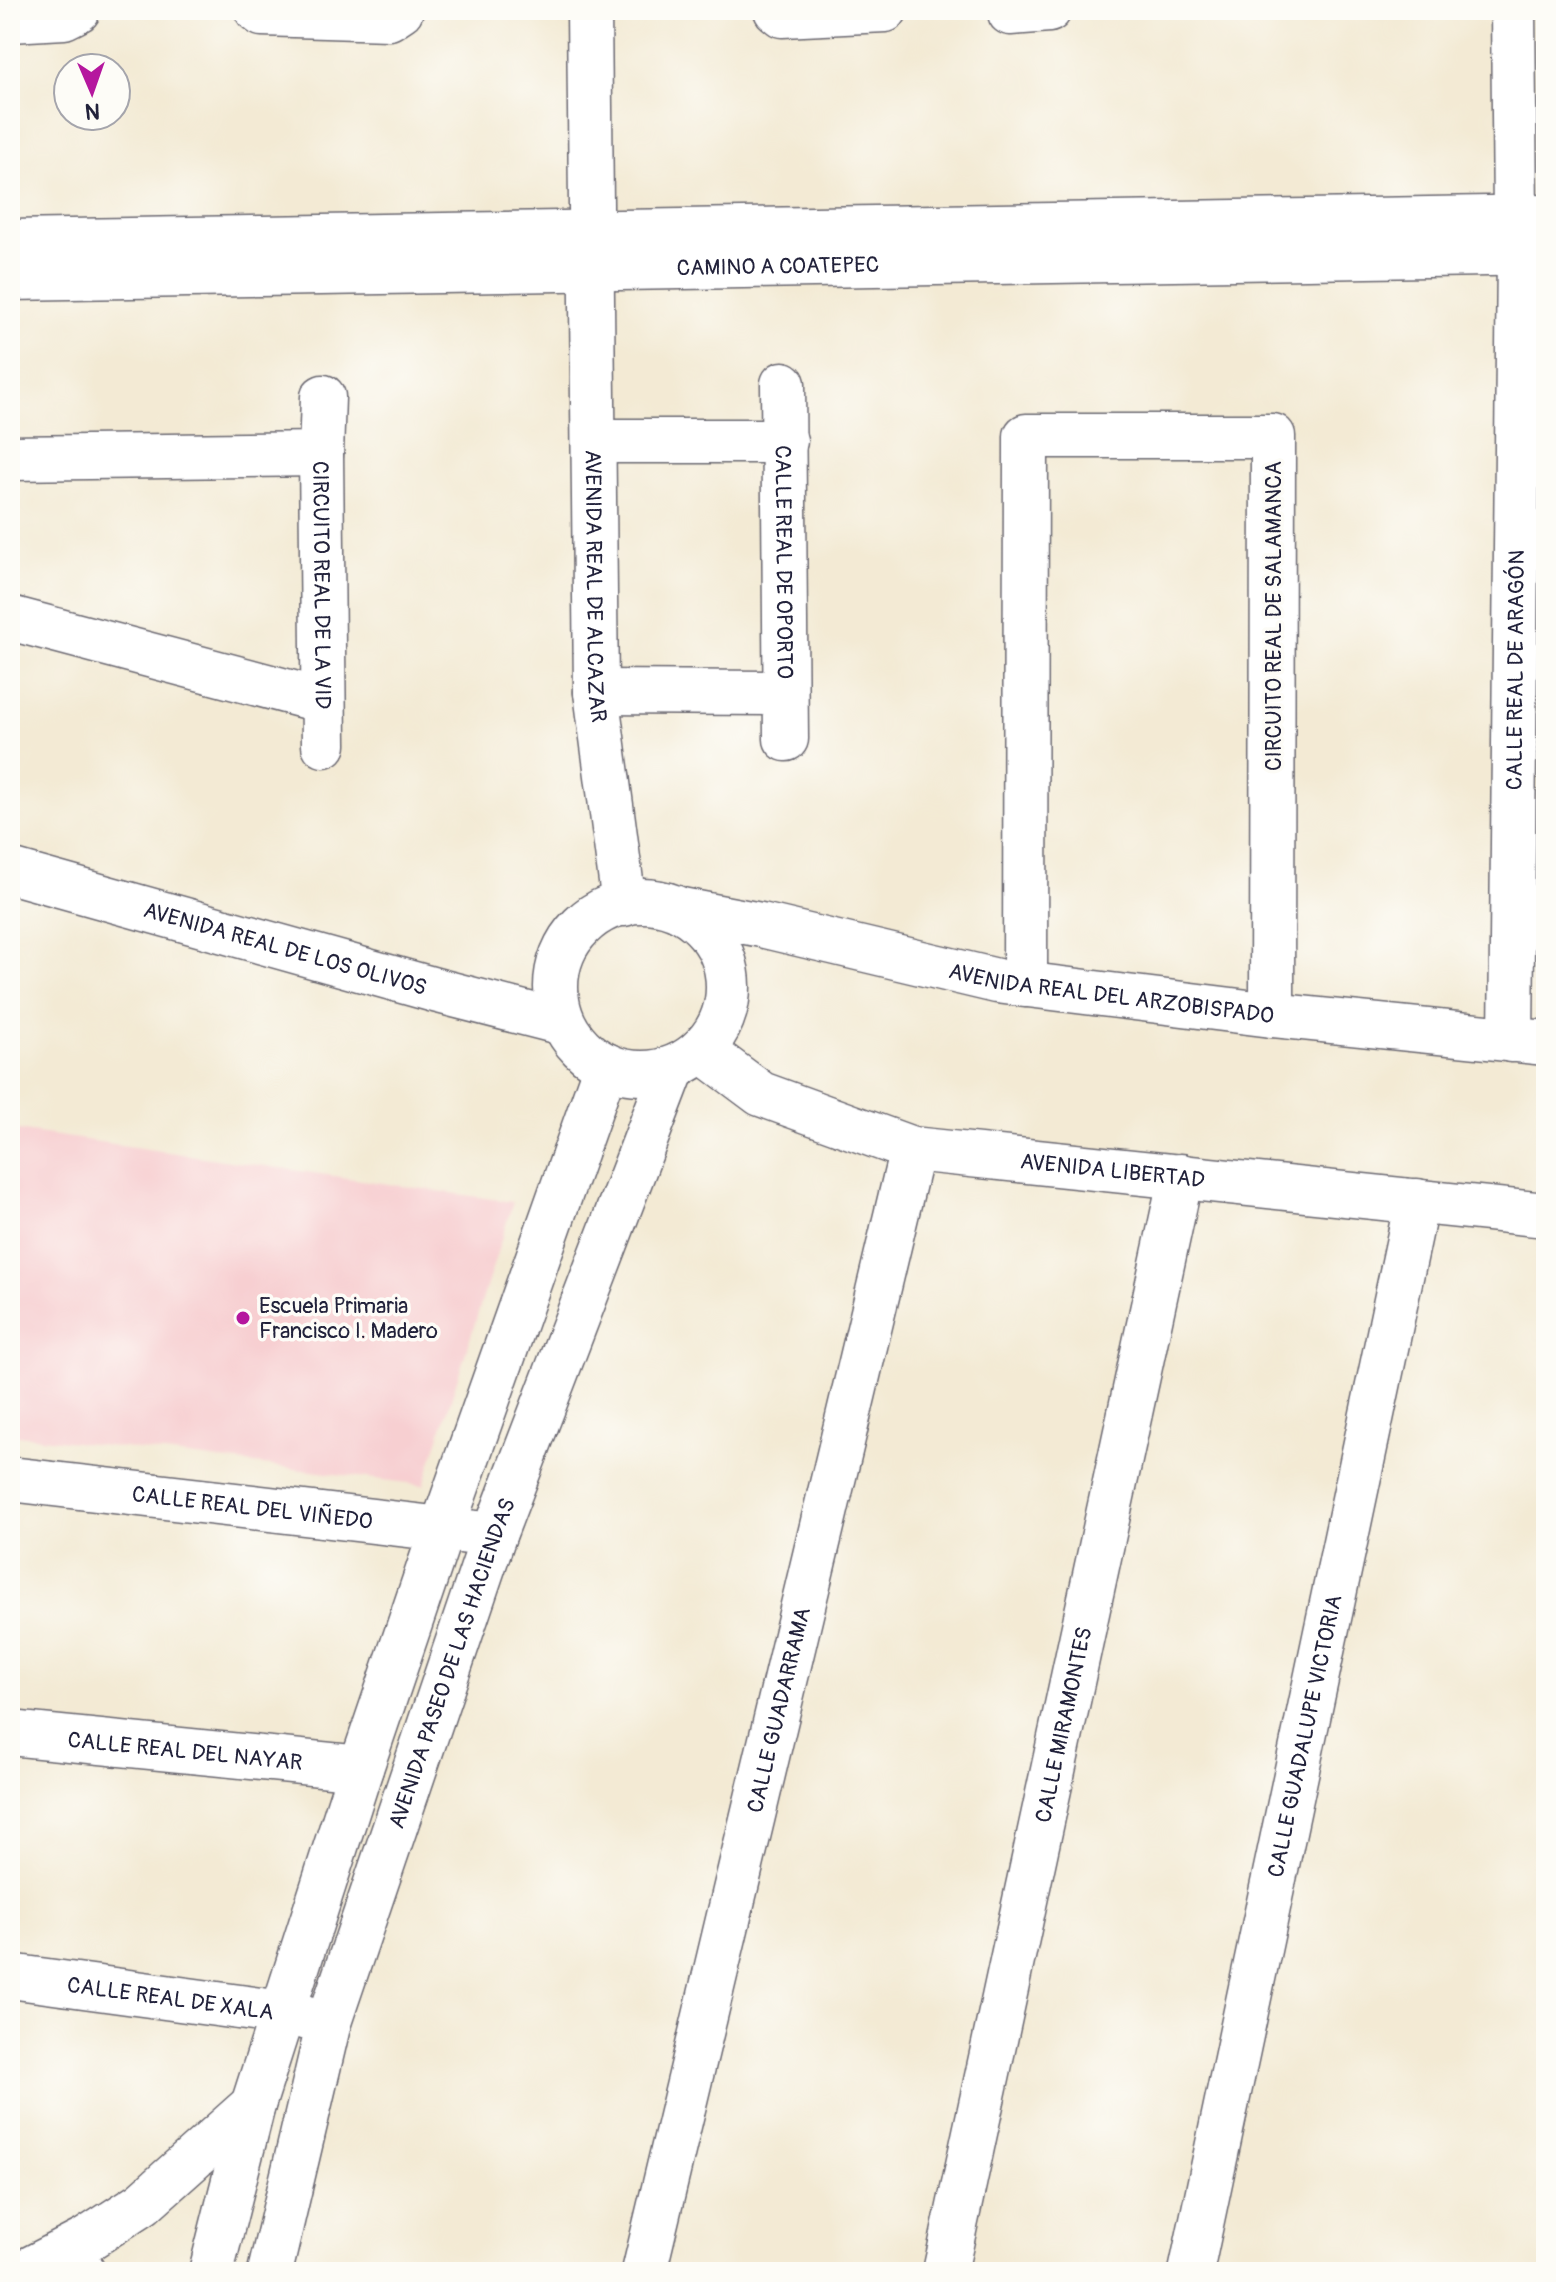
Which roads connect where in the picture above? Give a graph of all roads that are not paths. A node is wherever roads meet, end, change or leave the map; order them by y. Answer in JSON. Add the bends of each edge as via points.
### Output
{"nodes":[{"id":1,"x":78,"y":10,"type":"edge"},
{"id":2,"x":257,"y":10,"type":"edge"},
{"id":3,"x":401,"y":10,"type":"edge"},
{"id":4,"x":589,"y":10,"type":"edge"},
{"id":5,"x":776,"y":10,"type":"edge"},
{"id":6,"x":885,"y":10,"type":"edge"},
{"id":7,"x":1513,"y":10,"type":"edge"},
{"id":8,"x":10,"y":20,"type":"edge"},
{"id":9,"x":1532,"y":235,"type":"edge"},
{"id":10,"x":10,"y":242,"type":"edge"},
{"id":11,"x":592,"y":250,"type":"junction"},
{"id":12,"x":10,"y":278,"type":"edge"},
{"id":13,"x":783,"y":384,"type":"dead end"},
{"id":14,"x":323,"y":397,"type":"dead end"},
{"id":15,"x":595,"y":441,"type":"junction"},
{"id":16,"x":785,"y":441,"type":"junction"},
{"id":17,"x":321,"y":454,"type":"junction"},
{"id":18,"x":10,"y":458,"type":"edge"},
{"id":19,"x":10,"y":618,"type":"edge"},
{"id":20,"x":596,"y":692,"type":"junction"},
{"id":21,"x":784,"y":693,"type":"junction"},
{"id":22,"x":323,"y":701,"type":"junction"},
{"id":23,"x":786,"y":739,"type":"dead end"},
{"id":24,"x":324,"y":745,"type":"dead end"},
{"id":25,"x":10,"y":871,"type":"edge"},
{"id":26,"x":624,"y":904,"type":"junction"},
{"id":27,"x":682,"y":910,"type":"junction"},
{"id":28,"x":1025,"y":985,"type":"junction"},
{"id":29,"x":1272,"y":1015,"type":"junction"},
{"id":30,"x":563,"y":1023,"type":"junction"},
{"id":31,"x":1529,"y":1042,"type":"edge"},
{"id":32,"x":688,"y":1059,"type":"junction"},
{"id":33,"x":606,"y":1065,"type":"junction"},
{"id":34,"x":912,"y":1149,"type":"junction"},
{"id":35,"x":1181,"y":1176,"type":"junction"},
{"id":36,"x":1417,"y":1201,"type":"junction"},
{"id":37,"x":1546,"y":1215,"type":"edge"},
{"id":38,"x":10,"y":1479,"type":"edge"},
{"id":39,"x":442,"y":1529,"type":"junction"},
{"id":40,"x":494,"y":1535,"type":"junction"},
{"id":41,"x":10,"y":1733,"type":"edge"},
{"id":42,"x":361,"y":1768,"type":"junction"},
{"id":43,"x":10,"y":1976,"type":"edge"},
{"id":44,"x":283,"y":2013,"type":"junction"},
{"id":45,"x":329,"y":2022,"type":"junction"},
{"id":46,"x":253,"y":2105,"type":"junction"},
{"id":47,"x":24,"y":2272,"type":"edge"},
{"id":48,"x":49,"y":2272,"type":"edge"},
{"id":49,"x":83,"y":2272,"type":"edge"},
{"id":50,"x":211,"y":2272,"type":"edge"},
{"id":51,"x":270,"y":2272,"type":"edge"},
{"id":52,"x":644,"y":2272,"type":"edge"},
{"id":53,"x":945,"y":2272,"type":"edge"},
{"id":54,"x":1191,"y":2272,"type":"edge"}],
"edges":[{"from":1,"to":8,"type":"street","via":[[64,17]]},
{"from":2,"to":3,"type":"street","via":[[389,18]]},
{"from":4,"to":11,"type":"street","name":"AVENIDA REAL DE ALCAZAR"},
{"from":5,"to":6,"type":"street","via":[[782,15]]},
{"from":7,"to":9,"type":"street","name":"CALLE REAL DE ARAGÓN"},
{"from":9,"to":11,"type":"street","name":"CAMINO A COATEPEC"},
{"from":9,"to":31,"type":"street","name":"CALLE REAL DE ARAGÓN"},
{"from":10,"to":11,"type":"street","name":"CAMINO A COATEPEC"},
{"from":11,"to":12,"type":"street","name":"CAMINO A COATEPEC"},
{"from":11,"to":15,"type":"street","name":"AVENIDA REAL DE ALCAZAR"},
{"from":13,"to":16,"type":"street","name":"CALLE REAL DE OPORTO"},
{"from":14,"to":17,"type":"street"},
{"from":15,"to":16,"type":"street"},
{"from":15,"to":20,"type":"street","name":"AVENIDA REAL DE ALCAZAR"},
{"from":16,"to":21,"type":"street","name":"CALLE REAL DE OPORTO"},
{"from":17,"to":18,"type":"street","name":"CIRCUITO REAL DE LA VID"},
{"from":17,"to":22,"type":"street","name":"CIRCUITO REAL DE LA VID"},
{"from":19,"to":22,"type":"street","name":"CIRCUITO REAL DE LA VID"},
{"from":20,"to":21,"type":"street"},
{"from":20,"to":26,"type":"street","name":"AVENIDA REAL DE ALCAZAR"},
{"from":21,"to":23,"type":"street","name":"CALLE REAL DE OPORTO"},
{"from":22,"to":24,"type":"street"},
{"from":25,"to":30,"type":"street","name":"AVENIDA REAL DE LOS OLIVOS"},
{"from":26,"to":27,"type":"street","via":[[659,903]]},
{"from":26,"to":30,"type":"street","via":[[587,921],[569,942],[558,968],[556,996]]},
{"from":27,"to":28,"type":"street","name":"AVENIDA REAL DEL ARZOBISPADO"},
{"from":27,"to":32,"type":"street","via":[[720,949],[728,975],[719,1028]]},
{"from":28,"to":29,"type":"street","name":"AVENIDA REAL DEL ARZOBISPADO"},
{"from":28,"to":29,"type":"street","name":"CIRCUITO REAL DE SALAMANCA","via":[[1026,436],[1273,436]]},
{"from":29,"to":31,"type":"street","name":"AVENIDA REAL DEL ARZOBISPADO"},
{"from":30,"to":33,"type":"street","via":[[588,1055]]},
{"from":32,"to":33,"type":"street","via":[[650,1073]]},
{"from":32,"to":34,"type":"street","name":"AVENIDA LIBERTAD","via":[[761,1094]]},
{"from":32,"to":40,"type":"street","name":"AVENIDA PASEO DE LAS HACIENDAS"},
{"from":33,"to":39,"type":"street"},
{"from":34,"to":35,"type":"street","name":"AVENIDA LIBERTAD"},
{"from":34,"to":52,"type":"street","name":"CALLE GUADARRAMA"},
{"from":35,"to":36,"type":"street","name":"AVENIDA LIBERTAD"},
{"from":35,"to":53,"type":"street","name":"CALLE MIRAMONTES"},
{"from":36,"to":37,"type":"street","name":"AVENIDA LIBERTAD"},
{"from":36,"to":54,"type":"street","name":"CALLE GUADALUPE VICTORIA"},
{"from":38,"to":39,"type":"street","name":"CALLE REAL DEL VIÑEDO"},
{"from":39,"to":40,"type":"street","name":"CALLE REAL DEL VIÑEDO"},
{"from":39,"to":42,"type":"street"},
{"from":40,"to":45,"type":"street","name":"AVENIDA PASEO DE LAS HACIENDAS"},
{"from":41,"to":42,"type":"street","name":"CALLE REAL DEL NAYAR"},
{"from":42,"to":44,"type":"street"},
{"from":43,"to":44,"type":"street","name":"CALLE REAL DE XALA"},
{"from":44,"to":45,"type":"street","name":"CALLE REAL DE XALA"},
{"from":44,"to":46,"type":"street"},
{"from":45,"to":51,"type":"street","name":"AVENIDA PASEO DE LAS HACIENDAS"},
{"from":46,"to":47,"type":"street","via":[[143,2203]]},
{"from":46,"to":50,"type":"street"},
{"from":48,"to":49,"type":"street"}]}
